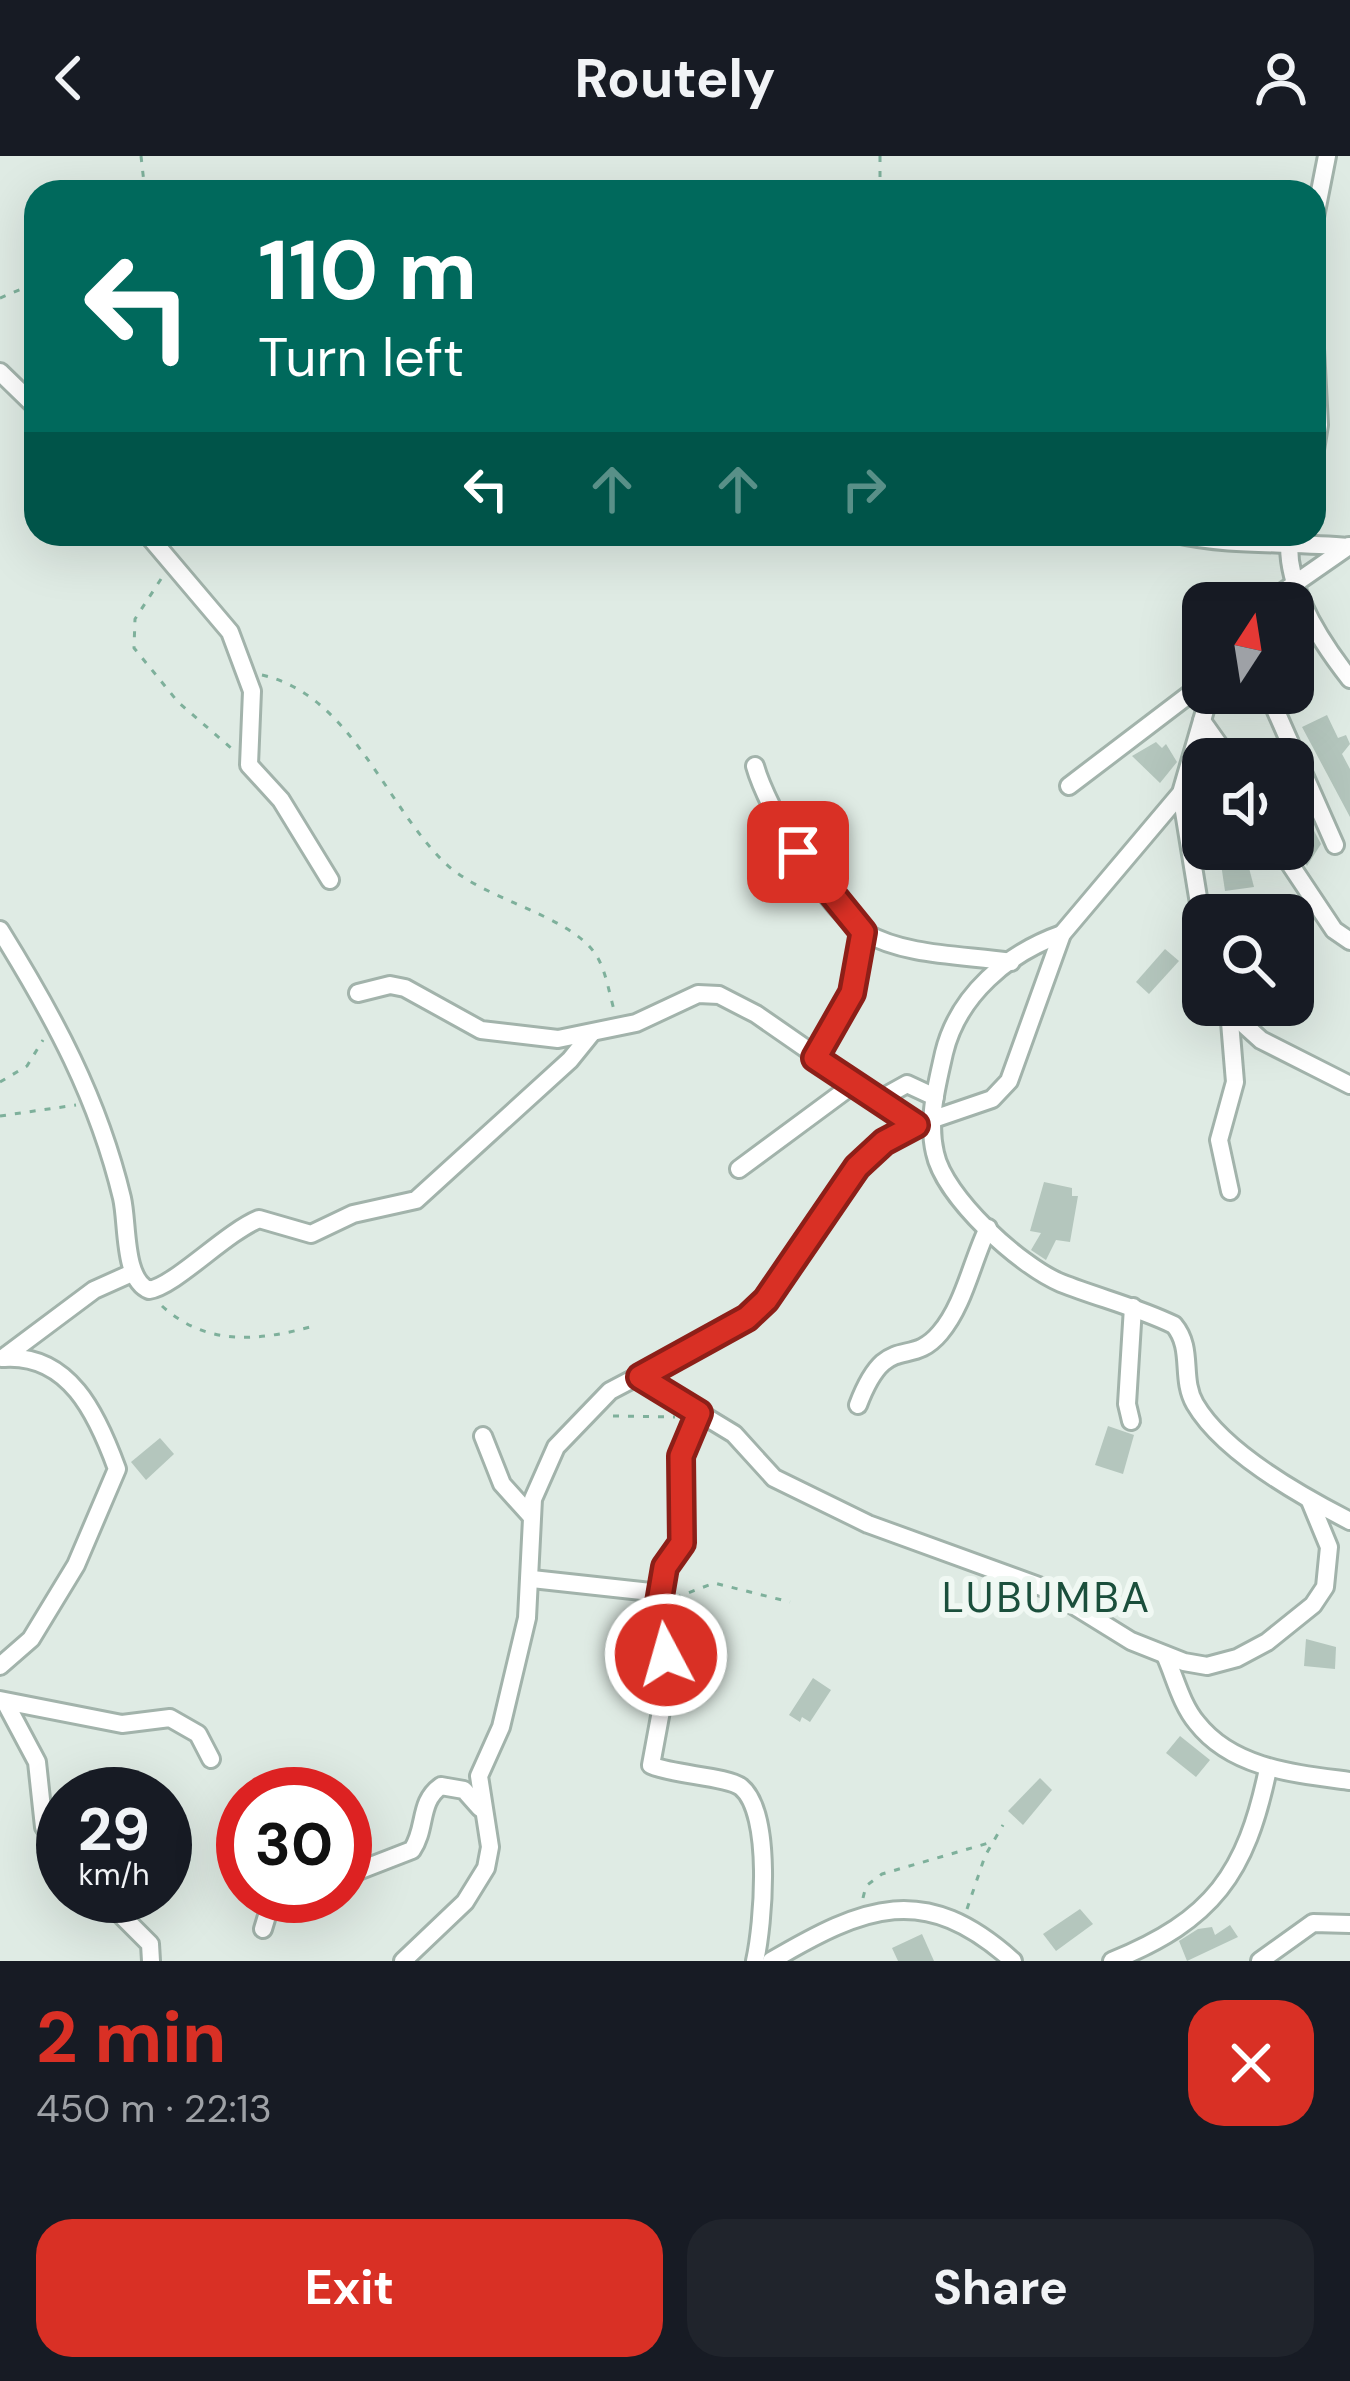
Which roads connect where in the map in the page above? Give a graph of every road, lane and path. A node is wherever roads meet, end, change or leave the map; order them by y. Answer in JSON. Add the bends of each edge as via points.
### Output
{"nodes":[{"id":1,"x":0,"y":372,"type":"edge"},
{"id":2,"x":24,"y":395,"type":"edge"},
{"id":3,"x":157,"y":546,"type":"edge"},
{"id":4,"x":1291,"y":546,"type":"edge"},
{"id":5,"x":1349,"y":546,"type":"edge"},
{"id":6,"x":170,"y":562,"type":"junction"},
{"id":7,"x":1297,"y":580,"type":"junction"},
{"id":8,"x":1294,"y":582,"type":"edge"},
{"id":9,"x":248,"y":674,"type":"junction"},
{"id":10,"x":1350,"y":679,"type":"edge"},
{"id":11,"x":1182,"y":700,"type":"edge"},
{"id":12,"x":1204,"y":714,"type":"edge"},
{"id":13,"x":1277,"y":714,"type":"edge"},
{"id":14,"x":1202,"y":721,"type":"junction"},
{"id":15,"x":1214,"y":738,"type":"edge"},
{"id":16,"x":247,"y":759,"type":"junction"},
{"id":17,"x":755,"y":766,"type":"dead end"},
{"id":18,"x":1069,"y":786,"type":"dead end"},
{"id":19,"x":1180,"y":794,"type":"junction"},
{"id":20,"x":1335,"y":845,"type":"dead end"},
{"id":21,"x":1294,"y":870,"type":"edge"},
{"id":22,"x":330,"y":880,"type":"dead end"},
{"id":23,"x":1197,"y":894,"type":"edge"},
{"id":24,"x":0,"y":930,"type":"edge"},
{"id":25,"x":863,"y":932,"type":"junction"},
{"id":26,"x":1062,"y":934,"type":"junction"},
{"id":27,"x":1350,"y":941,"type":"edge"},
{"id":28,"x":1011,"y":962,"type":"junction"},
{"id":29,"x":358,"y":993,"type":"dead end"},
{"id":30,"x":54,"y":1016,"type":"junction"},
{"id":31,"x":1229,"y":1026,"type":"edge"},
{"id":32,"x":1247,"y":1026,"type":"edge"},
{"id":33,"x":620,"y":1027,"type":"junction"},
{"id":34,"x":591,"y":1034,"type":"junction"},
{"id":35,"x":815,"y":1058,"type":"junction"},
{"id":36,"x":0,"y":1082,"type":"edge"},
{"id":37,"x":854,"y":1084,"type":"junction"},
{"id":38,"x":1350,"y":1085,"type":"edge"},
{"id":39,"x":935,"y":1097,"type":"junction"},
{"id":40,"x":880,"y":1100,"type":"junction"},
{"id":41,"x":96,"y":1107,"type":"junction"},
{"id":42,"x":0,"y":1116,"type":"edge"},
{"id":43,"x":924,"y":1122,"type":"junction"},
{"id":44,"x":739,"y":1169,"type":"dead end"},
{"id":45,"x":1230,"y":1191,"type":"dead end"},
{"id":46,"x":988,"y":1228,"type":"junction"},
{"id":47,"x":132,"y":1274,"type":"junction"},
{"id":48,"x":149,"y":1291,"type":"junction"},
{"id":49,"x":1132,"y":1307,"type":"junction"},
{"id":50,"x":314,"y":1326,"type":"dead end"},
{"id":51,"x":1,"y":1359,"type":"edge"},
{"id":52,"x":640,"y":1377,"type":"junction"},
{"id":53,"x":858,"y":1405,"type":"dead end"},
{"id":54,"x":697,"y":1416,"type":"junction"},
{"id":55,"x":581,"y":1417,"type":"junction"},
{"id":56,"x":1131,"y":1421,"type":"dead end"},
{"id":57,"x":483,"y":1436,"type":"dead end"},
{"id":58,"x":1310,"y":1501,"type":"junction"},
{"id":59,"x":530,"y":1515,"type":"junction"},
{"id":60,"x":1350,"y":1521,"type":"edge"},
{"id":61,"x":532,"y":1580,"type":"junction"},
{"id":62,"x":659,"y":1601,"type":"junction"},
{"id":63,"x":790,"y":1602,"type":"dead end"},
{"id":64,"x":1165,"y":1655,"type":"junction"},
{"id":65,"x":0,"y":1666,"type":"edge"},
{"id":66,"x":2,"y":1700,"type":"edge"},
{"id":67,"x":212,"y":1760,"type":"dead end"},
{"id":68,"x":38,"y":1767,"type":"edge"},
{"id":69,"x":1268,"y":1769,"type":"junction"},
{"id":70,"x":1350,"y":1780,"type":"edge"},
{"id":71,"x":484,"y":1814,"type":"junction"},
{"id":72,"x":1004,"y":1826,"type":"dead end"},
{"id":73,"x":992,"y":1841,"type":"junction"},
{"id":74,"x":372,"y":1866,"type":"edge"},
{"id":75,"x":862,"y":1917,"type":"junction"},
{"id":76,"x":963,"y":1922,"type":"junction"},
{"id":77,"x":129,"y":1923,"type":"edge"},
{"id":78,"x":265,"y":1923,"type":"edge"},
{"id":79,"x":1350,"y":1924,"type":"edge"},
{"id":80,"x":263,"y":1930,"type":"dead end"},
{"id":81,"x":151,"y":1961,"type":"edge"},
{"id":82,"x":403,"y":1961,"type":"edge"},
{"id":83,"x":754,"y":1961,"type":"edge"},
{"id":84,"x":771,"y":1961,"type":"edge"},
{"id":85,"x":1013,"y":1961,"type":"edge"},
{"id":86,"x":1112,"y":1961,"type":"edge"},
{"id":87,"x":1260,"y":1961,"type":"edge"}],
"edges":[{"from":1,"to":2,"type":"street"},
{"from":3,"to":6,"type":"street"},
{"from":4,"to":7,"type":"street"},
{"from":5,"to":7,"type":"street"},
{"from":6,"to":9,"type":"street","via":[[230,632]]},
{"from":6,"to":16,"type":"path","via":[[135,619],[134,648],[187,710]]},
{"from":7,"to":8,"type":"street"},
{"from":7,"to":10,"type":"street","via":[[1307,615]]},
{"from":9,"to":16,"type":"street","via":[[254,717]]},
{"from":9,"to":33,"type":"path","via":[[284,681],[320,708],[446,864],[594,952]]},
{"from":11,"to":18,"type":"street"},
{"from":12,"to":14,"type":"street"},
{"from":13,"to":20,"type":"street"},
{"from":14,"to":15,"type":"street"},
{"from":14,"to":19,"type":"street"},
{"from":16,"to":22,"type":"street"},
{"from":17,"to":25,"type":"street","via":[[769,809]]},
{"from":19,"to":23,"type":"street"},
{"from":19,"to":26,"type":"street"},
{"from":21,"to":27,"type":"street"},
{"from":24,"to":30,"type":"street"},
{"from":25,"to":28,"type":"street"},
{"from":25,"to":35,"type":"street","via":[[852,993]]},
{"from":26,"to":28,"type":"street"},
{"from":26,"to":43,"type":"street","via":[[1010,1082],[992,1100]]},
{"from":28,"to":39,"type":"street","via":[[952,1023]]},
{"from":29,"to":34,"type":"street","via":[[405,988],[481,1030]]},
{"from":30,"to":36,"type":"path","via":[[34,1057]]},
{"from":30,"to":41,"type":"street"},
{"from":31,"to":45,"type":"street","via":[[1235,1082],[1219,1140]]},
{"from":32,"to":38,"type":"street"},
{"from":33,"to":34,"type":"street"},
{"from":33,"to":35,"type":"street","via":[[683,998],[719,995]]},
{"from":34,"to":48,"type":"street","via":[[406,1206],[353,1214],[311,1234],[259,1219]]},
{"from":35,"to":37,"type":"street"},
{"from":37,"to":40,"type":"street"},
{"from":37,"to":44,"type":"street"},
{"from":39,"to":40,"type":"street","via":[[907,1084]]},
{"from":39,"to":43,"type":"street"},
{"from":40,"to":43,"type":"street"},
{"from":41,"to":42,"type":"path"},
{"from":41,"to":47,"type":"street","via":[[122,1198]]},
{"from":43,"to":46,"type":"street","via":[[936,1160]]},
{"from":43,"to":52,"type":"street","via":[[857,1167],[747,1318]]},
{"from":46,"to":49,"type":"street","via":[[1056,1281]]},
{"from":46,"to":53,"type":"street","via":[[948,1322],[923,1347],[884,1359]]},
{"from":47,"to":48,"type":"street"},
{"from":47,"to":51,"type":"street","via":[[94,1290]]},
{"from":48,"to":50,"type":"path","via":[[206,1334],[259,1339]]},
{"from":49,"to":56,"type":"street"},
{"from":49,"to":58,"type":"street","via":[[1183,1336],[1194,1402],[1207,1418]]},
{"from":51,"to":65,"type":"street","via":[[39,1359],[68,1377],[117,1469],[76,1565],[31,1639]]},
{"from":52,"to":54,"type":"street"},
{"from":52,"to":55,"type":"street"},
{"from":54,"to":55,"type":"path"},
{"from":54,"to":62,"type":"street","via":[[681,1456],[682,1543],[670,1556]]},
{"from":54,"to":64,"type":"street","via":[[734,1434],[774,1478],[829,1507],[1003,1570]]},
{"from":55,"to":59,"type":"street","via":[[538,1478]]},
{"from":57,"to":59,"type":"street","via":[[502,1484]]},
{"from":58,"to":60,"type":"street"},
{"from":58,"to":64,"type":"street","via":[[1329,1547],[1313,1605],[1237,1658],[1207,1666]]},
{"from":59,"to":61,"type":"street"},
{"from":61,"to":62,"type":"street"},
{"from":61,"to":71,"type":"street","via":[[501,1726],[479,1776]]},
{"from":62,"to":63,"type":"path","via":[[709,1583]]},
{"from":62,"to":83,"type":"street","via":[[666,1684],[651,1765],[737,1784],[748,1797],[762,1856]]},
{"from":64,"to":69,"type":"street","via":[[1198,1724]]},
{"from":66,"to":67,"type":"street","via":[[122,1724],[170,1718],[198,1734]]},
{"from":66,"to":68,"type":"street"},
{"from":69,"to":70,"type":"street"},
{"from":69,"to":86,"type":"street","via":[[1240,1864],[1214,1902]]},
{"from":71,"to":74,"type":"street","via":[[464,1790],[440,1786],[427,1798],[412,1850]]},
{"from":71,"to":82,"type":"street","via":[[490,1846],[478,1886]]},
{"from":72,"to":73,"type":"path"},
{"from":73,"to":75,"type":"path","via":[[871,1881]]},
{"from":73,"to":76,"type":"path"},
{"from":75,"to":76,"type":"street","via":[[931,1910]]},
{"from":75,"to":84,"type":"street"},
{"from":76,"to":85,"type":"street"},
{"from":77,"to":81,"type":"street","via":[[150,1944]]},
{"from":78,"to":80,"type":"street"},
{"from":79,"to":87,"type":"street","via":[[1313,1923]]}]}
